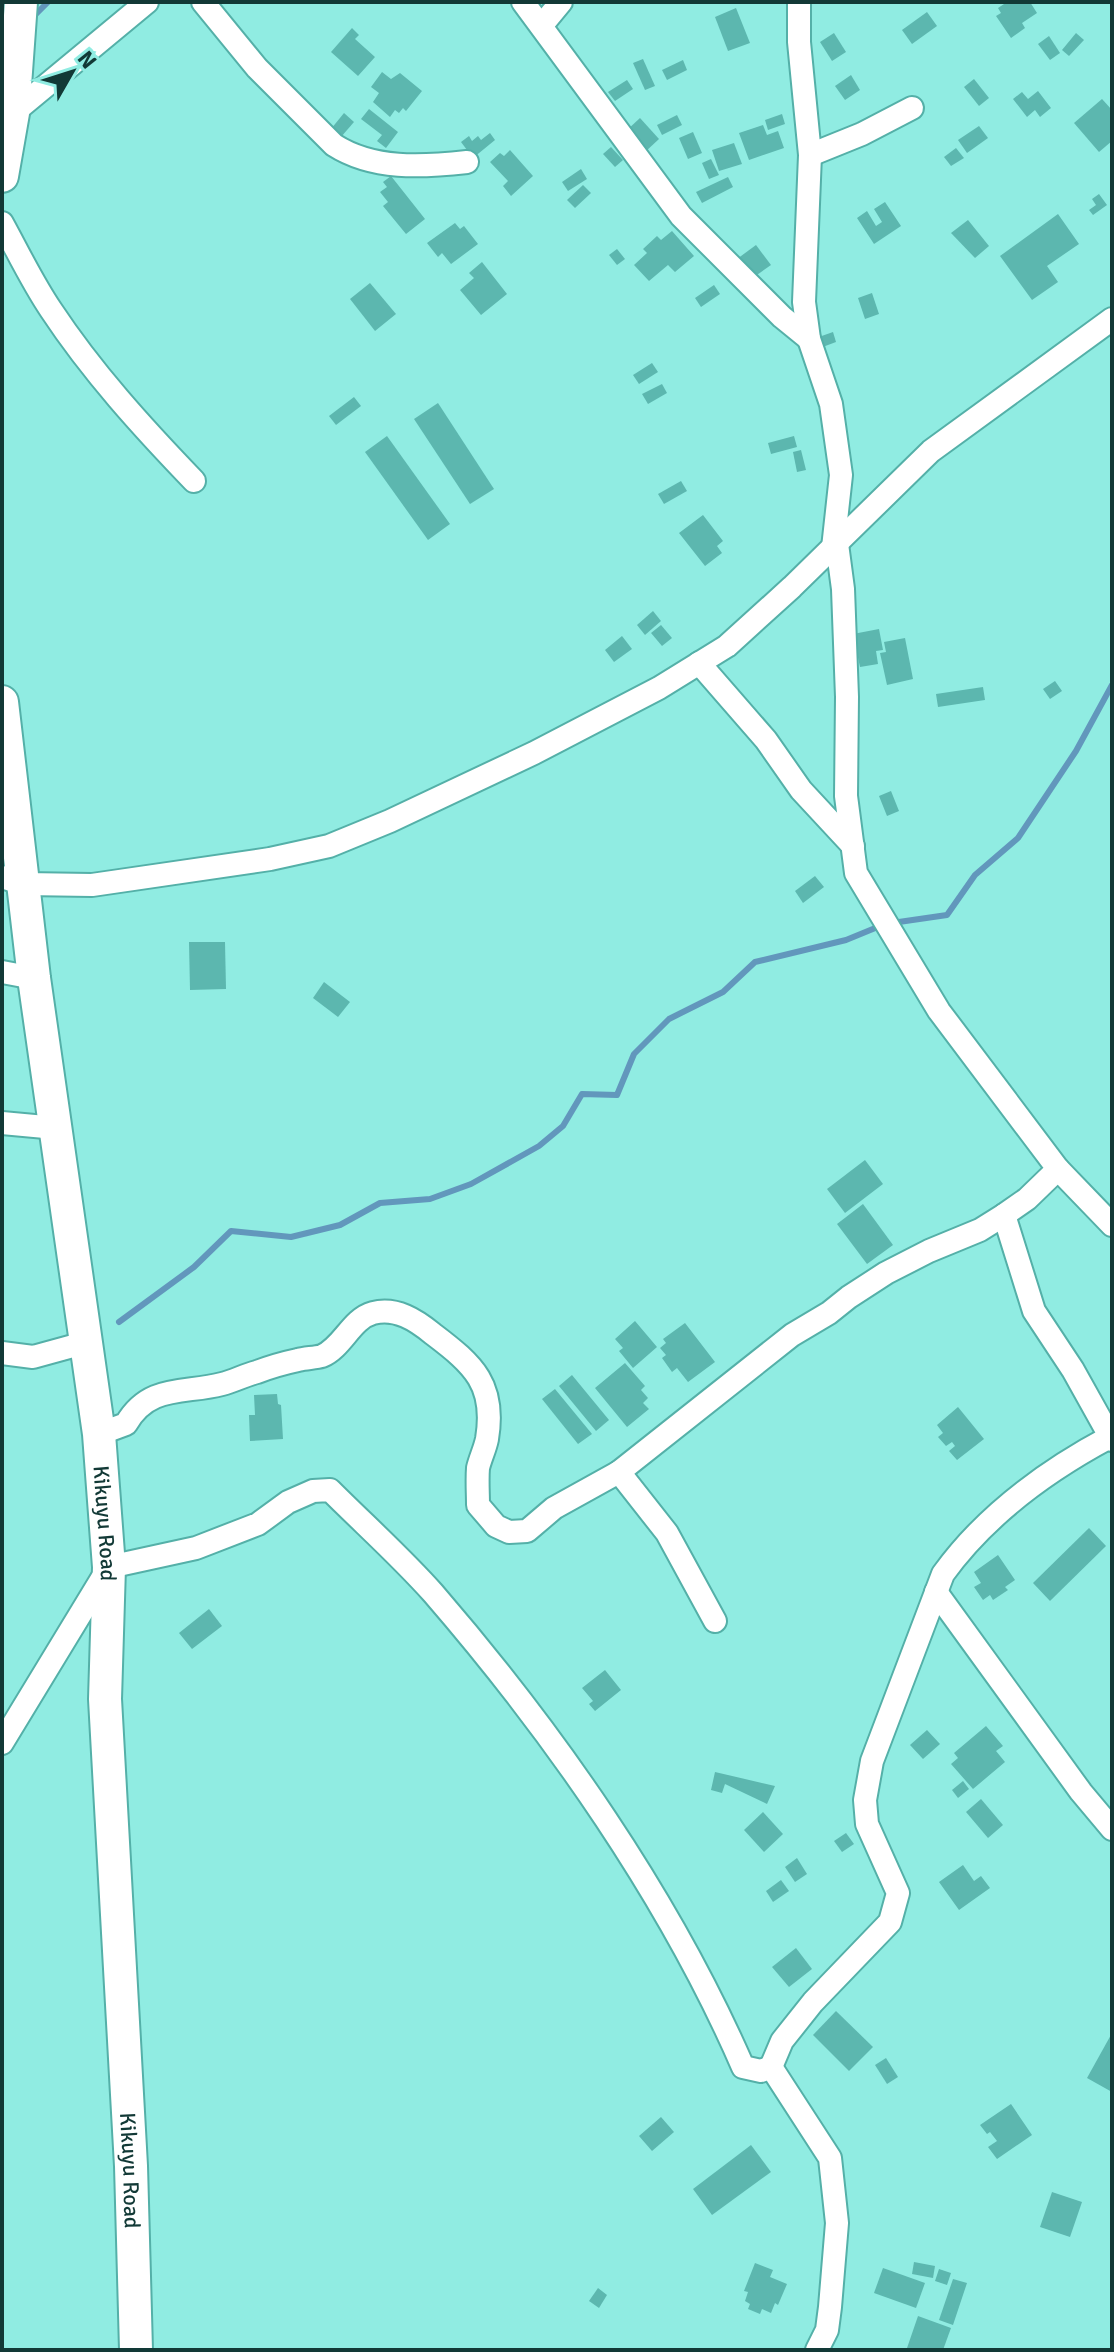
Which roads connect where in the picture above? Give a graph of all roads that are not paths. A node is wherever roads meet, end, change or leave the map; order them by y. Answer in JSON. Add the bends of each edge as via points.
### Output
{"nodes":[{"id":1,"x":21,"y":2,"type":"edge"},
{"id":2,"x":147,"y":2,"type":"edge"},
{"id":3,"x":203,"y":2,"type":"edge"},
{"id":4,"x":523,"y":2,"type":"edge"},
{"id":5,"x":561,"y":2,"type":"edge"},
{"id":6,"x":799,"y":2,"type":"edge"},
{"id":7,"x":542,"y":25,"type":"junction"},
{"id":8,"x":912,"y":108,"type":"dead end"},
{"id":9,"x":13,"y":113,"type":"junction"},
{"id":10,"x":810,"y":155,"type":"junction"},
{"id":11,"x":467,"y":162,"type":"dead end"},
{"id":12,"x":2,"y":176,"type":"edge"},
{"id":13,"x":2,"y":223,"type":"edge"},
{"id":14,"x":1112,"y":319,"type":"edge"},
{"id":15,"x":809,"y":339,"type":"junction"},
{"id":16,"x":194,"y":481,"type":"dead end"},
{"id":17,"x":835,"y":546,"type":"junction"},
{"id":18,"x":699,"y":663,"type":"junction"},
{"id":19,"x":2,"y":702,"type":"edge"},
{"id":20,"x":853,"y":846,"type":"junction"},
{"id":21,"x":13,"y":881,"type":"edge"},
{"id":22,"x":2,"y":972,"type":"edge"},
{"id":23,"x":34,"y":978,"type":"junction"},
{"id":24,"x":2,"y":1123,"type":"edge"},
{"id":25,"x":56,"y":1128,"type":"junction"},
{"id":26,"x":1058,"y":1169,"type":"junction"},
{"id":27,"x":1004,"y":1215,"type":"junction"},
{"id":28,"x":1112,"y":1225,"type":"edge"},
{"id":29,"x":84,"y":1343,"type":"junction"},
{"id":30,"x":2,"y":1353,"type":"edge"},
{"id":31,"x":99,"y":1434,"type":"junction"},
{"id":32,"x":1111,"y":1438,"type":"edge"},
{"id":33,"x":619,"y":1472,"type":"junction"},
{"id":34,"x":109,"y":1567,"type":"junction"},
{"id":35,"x":936,"y":1592,"type":"junction"},
{"id":36,"x":715,"y":1621,"type":"dead end"},
{"id":37,"x":2,"y":1743,"type":"edge"},
{"id":38,"x":1112,"y":1829,"type":"edge"},
{"id":39,"x":771,"y":2067,"type":"junction"},
{"id":40,"x":136,"y":2350,"type":"edge"},
{"id":41,"x":817,"y":2350,"type":"edge"}],
"edges":[{"from":1,"to":9,"type":"main road"},
{"from":2,"to":9,"type":"street"},
{"from":3,"to":11,"type":"street","via":[[257,68],[343,151],[381,165]]},
{"from":4,"to":7,"type":"street"},
{"from":5,"to":7,"type":"street"},
{"from":6,"to":10,"type":"street"},
{"from":7,"to":15,"type":"street","via":[[681,216]]},
{"from":8,"to":10,"type":"street"},
{"from":9,"to":12,"type":"main road"},
{"from":10,"to":15,"type":"street","via":[[803,272]]},
{"from":13,"to":16,"type":"street","via":[[49,308],[85,357],[128,412]]},
{"from":14,"to":17,"type":"street","via":[[931,451]]},
{"from":15,"to":17,"type":"street","via":[[831,404],[841,475]]},
{"from":17,"to":18,"type":"street","via":[[727,646]]},
{"from":17,"to":20,"type":"street","via":[[843,589],[846,796]]},
{"from":18,"to":20,"type":"street"},
{"from":18,"to":21,"type":"street","via":[[534,753],[329,846],[92,885]]},
{"from":19,"to":21,"type":"main road","name":"Kikuyu Road"},
{"from":20,"to":26,"type":"street","via":[[856,873],[939,1011]]},
{"from":21,"to":23,"type":"main road","name":"Kikuyu Road"},
{"from":22,"to":23,"type":"street"},
{"from":23,"to":25,"type":"main road","name":"Kikuyu Road"},
{"from":24,"to":25,"type":"street"},
{"from":25,"to":29,"type":"main road","name":"Kikuyu Road"},
{"from":26,"to":27,"type":"street"},
{"from":26,"to":28,"type":"street"},
{"from":27,"to":32,"type":"street","via":[[1034,1311]]},
{"from":27,"to":33,"type":"street","via":[[886,1273],[812,1321]]},
{"from":29,"to":30,"type":"street","via":[[33,1357]]},
{"from":29,"to":31,"type":"main road","name":"Kikuyu Road"},
{"from":31,"to":33,"type":"street","via":[[126,1424],[145,1401],[165,1393],[222,1384],[322,1356],[370,1313],[394,1311],[418,1322],[473,1366],[489,1396],[478,1505],[496,1526],[527,1531],[554,1508]]},
{"from":31,"to":34,"type":"main road","name":"Kikuyu Road"},
{"from":32,"to":35,"type":"street","via":[[1073,1456],[997,1515],[960,1551]]},
{"from":33,"to":36,"type":"street","via":[[667,1533]]},
{"from":34,"to":37,"type":"street"},
{"from":34,"to":39,"type":"street","via":[[196,1548],[258,1524],[313,1491],[330,1490],[431,1591],[550,1737],[697,1969],[743,2067]]},
{"from":34,"to":40,"type":"main road","name":"Kikuyu Road","via":[[105,1699]]},
{"from":35,"to":38,"type":"street"},
{"from":35,"to":39,"type":"street","via":[[872,1761],[865,1800],[867,1824],[898,1893],[890,1922],[813,2002],[782,2041]]},
{"from":39,"to":41,"type":"street","via":[[830,2158],[837,2223],[827,2330]]}]}
